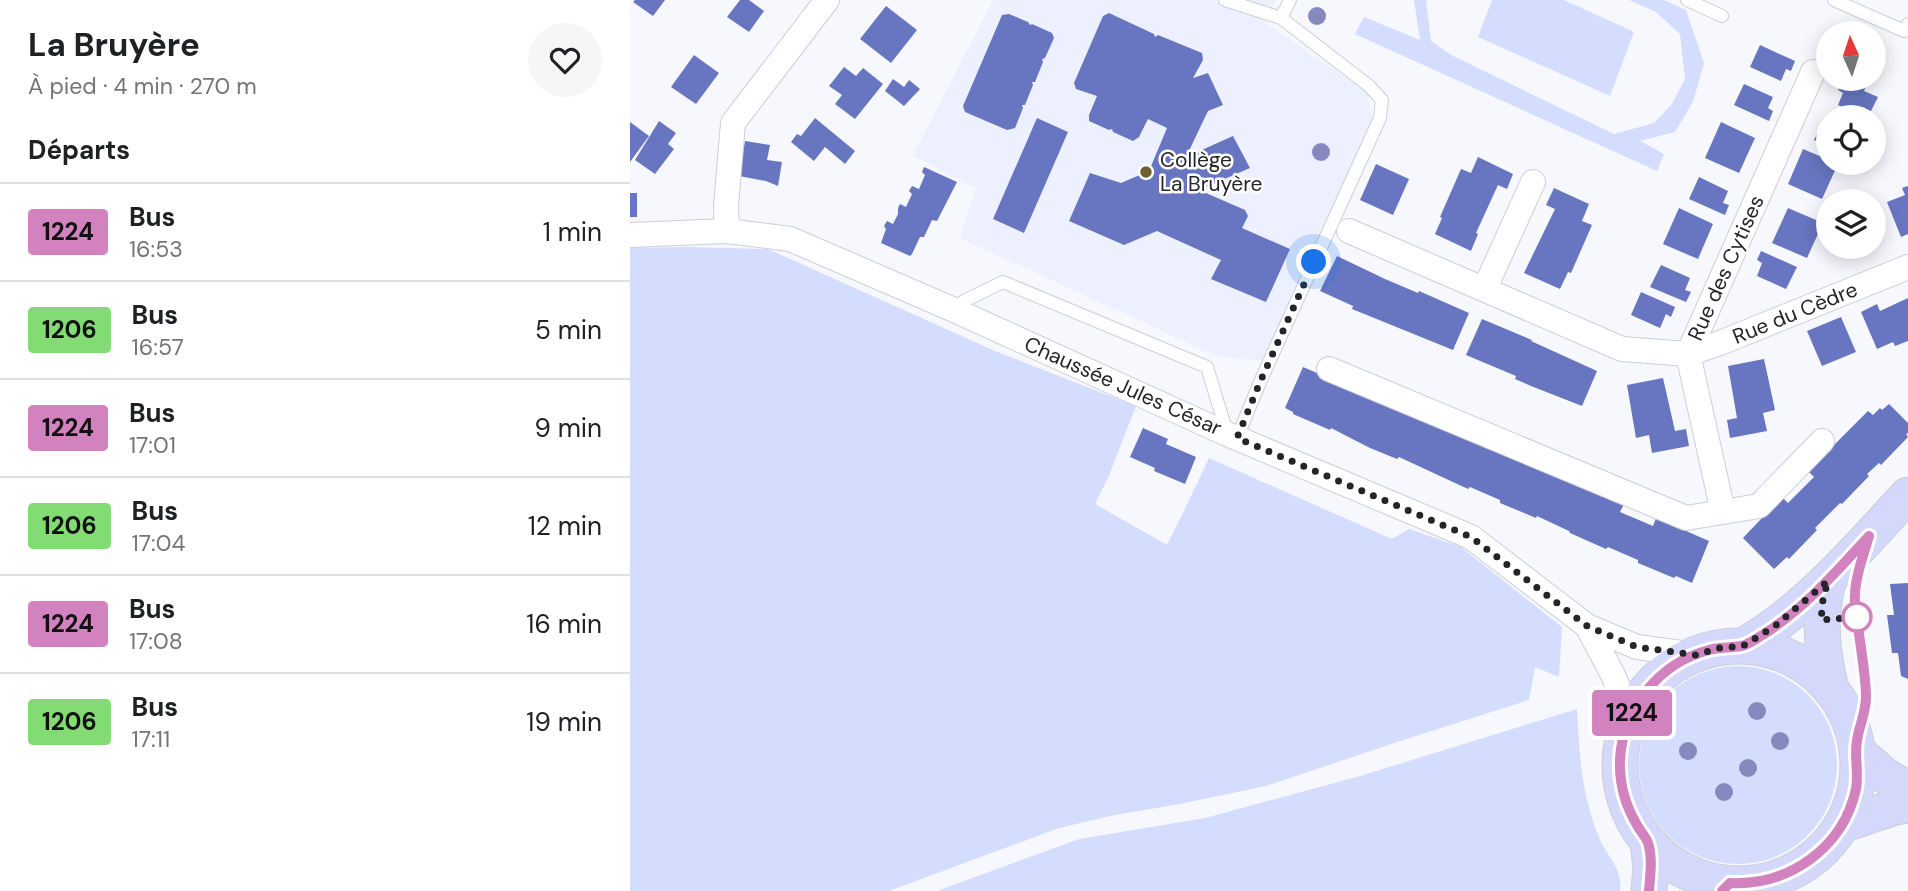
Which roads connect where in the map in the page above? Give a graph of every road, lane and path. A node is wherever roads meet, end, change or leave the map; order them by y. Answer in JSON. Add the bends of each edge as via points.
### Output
{"nodes":[{"id":1,"x":827,"y":0,"type":"edge"},
{"id":2,"x":1225,"y":0,"type":"edge"},
{"id":3,"x":1290,"y":0,"type":"edge"},
{"id":4,"x":1687,"y":0,"type":"edge"},
{"id":5,"x":1834,"y":0,"type":"edge"},
{"id":6,"x":1722,"y":16,"type":"dead end"},
{"id":7,"x":1281,"y":18,"type":"junction"},
{"id":8,"x":1908,"y":24,"type":"edge"},
{"id":9,"x":1813,"y":72,"type":"dead end"},
{"id":10,"x":1533,"y":182,"type":"dead end"},
{"id":11,"x":727,"y":231,"type":"junction"},
{"id":12,"x":1349,"y":231,"type":"dead end"},
{"id":13,"x":630,"y":235,"type":"edge"},
{"id":14,"x":1908,"y":267,"type":"edge"},
{"id":15,"x":1485,"y":288,"type":"junction"},
{"id":16,"x":952,"y":309,"type":"junction"},
{"id":17,"x":1688,"y":354,"type":"junction"},
{"id":18,"x":1329,"y":369,"type":"dead end"},
{"id":19,"x":1232,"y":436,"type":"junction"},
{"id":20,"x":1822,"y":441,"type":"dead end"},
{"id":21,"x":1908,"y":495,"type":"edge"},
{"id":22,"x":1723,"y":512,"type":"junction"},
{"id":23,"x":1869,"y":536,"type":"junction"},
{"id":24,"x":1828,"y":581,"type":"junction"},
{"id":25,"x":1587,"y":626,"type":"junction"},
{"id":26,"x":1743,"y":646,"type":"junction"},
{"id":27,"x":1696,"y":655,"type":"junction"},
{"id":28,"x":1831,"y":690,"type":"junction"},
{"id":29,"x":1630,"y":716,"type":"junction"},
{"id":30,"x":1856,"y":747,"type":"junction"},
{"id":31,"x":1908,"y":789,"type":"edge"},
{"id":32,"x":1908,"y":805,"type":"edge"},
{"id":33,"x":1842,"y":825,"type":"junction"},
{"id":34,"x":1648,"y":842,"type":"junction"},
{"id":35,"x":1726,"y":887,"type":"edge"},
{"id":36,"x":1649,"y":891,"type":"edge"}],
"edges":[{"from":1,"to":11,"type":"street","via":[[733,123]]},
{"from":2,"to":7,"type":"lane"},
{"from":3,"to":7,"type":"lane"},
{"from":4,"to":6,"type":"lane"},
{"from":5,"to":8,"type":"lane","via":[[1904,31]]},
{"from":7,"to":19,"type":"lane","via":[[1368,85],[1382,100],[1380,118]]},
{"from":9,"to":17,"type":"street","name":"Rue des Cytises"},
{"from":10,"to":15,"type":"street"},
{"from":11,"to":13,"type":"street","name":"Chaussée Jules César"},
{"from":11,"to":16,"type":"street","name":"Chaussée Jules César","via":[[790,239]]},
{"from":12,"to":15,"type":"street","name":"Rue du Cèdre"},
{"from":14,"to":17,"type":"street","name":"Rue du Cèdre"},
{"from":15,"to":17,"type":"street","name":"Rue du Cèdre","via":[[1622,349]]},
{"from":16,"to":19,"type":"street","name":"Chaussée Jules César"},
{"from":16,"to":19,"type":"lane","via":[[1003,282],[1207,367]]},
{"from":17,"to":22,"type":"street","name":"Rue des Cytises"},
{"from":18,"to":22,"type":"street","via":[[1686,518]]},
{"from":19,"to":25,"type":"street","name":"Chaussée Jules César","via":[[1471,537]]},
{"from":20,"to":22,"type":"street","via":[[1759,506]]},
{"from":21,"to":23,"type":"main road"},
{"from":23,"to":24,"type":"main road"},
{"from":23,"to":30,"type":"lane","via":[[1854,596],[1866,696]]},
{"from":24,"to":26,"type":"main road","via":[[1775,626]]},
{"from":24,"to":28,"type":"main road","via":[[1821,629]]},
{"from":25,"to":27,"type":"street","name":"Chaussée Jules César","via":[[1637,647]]},
{"from":25,"to":29,"type":"street","name":"Chaussée Jules César"},
{"from":26,"to":27,"type":"main road"},
{"from":26,"to":28,"type":"main road","via":[[1792,659]]},
{"from":27,"to":29,"type":"main road","via":[[1657,679]]},
{"from":28,"to":30,"type":"main road","via":[[1847,715]]},
{"from":29,"to":34,"type":"main road","via":[[1620,774],[1626,803]]},
{"from":30,"to":31,"type":"main road","via":[[1884,775]]},
{"from":30,"to":33,"type":"main road","via":[[1856,789]]},
{"from":32,"to":33,"type":"main road"},
{"from":33,"to":35,"type":"main road","via":[[1821,851],[1793,871]]},
{"from":34,"to":35,"type":"main road","via":[[1683,870]]},
{"from":34,"to":36,"type":"main road"}]}
